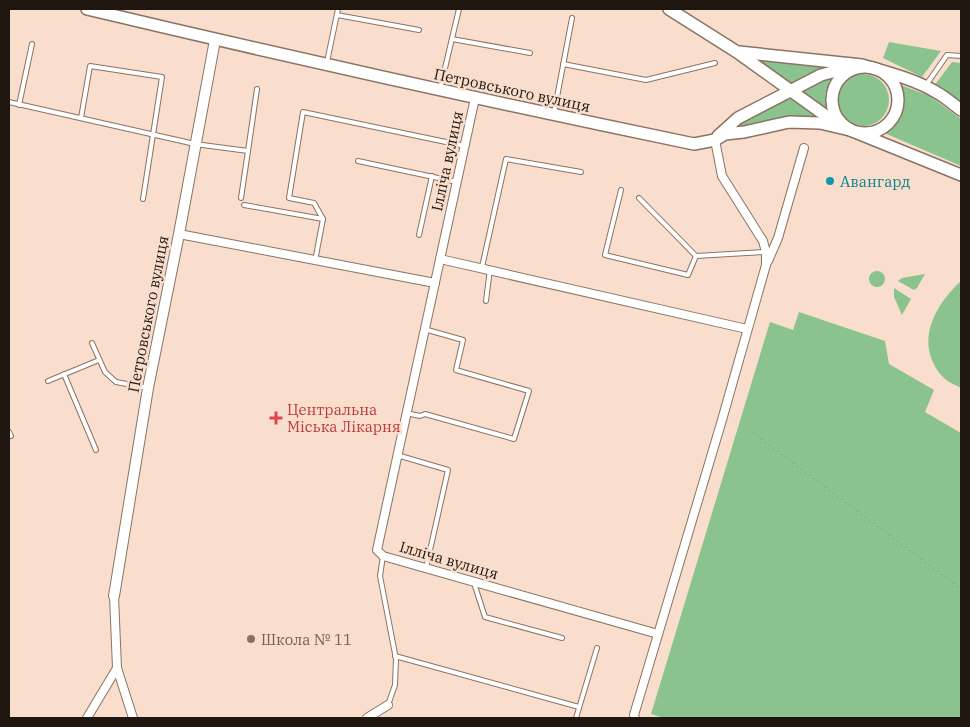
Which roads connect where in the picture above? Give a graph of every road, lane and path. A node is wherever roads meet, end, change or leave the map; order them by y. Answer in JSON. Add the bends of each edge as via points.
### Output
{"nodes":[{"id":1,"x":87,"y":9,"type":"edge"},
{"id":2,"x":338,"y":9,"type":"edge"},
{"id":3,"x":459,"y":9,"type":"edge"},
{"id":4,"x":669,"y":9,"type":"edge"},
{"id":5,"x":337,"y":14,"type":"junction"},
{"id":6,"x":572,"y":18,"type":"dead end"},
{"id":7,"x":419,"y":30,"type":"dead end"},
{"id":8,"x":452,"y":39,"type":"junction"},
{"id":9,"x":215,"y":40,"type":"junction"},
{"id":10,"x":32,"y":44,"type":"dead end"},
{"id":11,"x":737,"y":52,"type":"junction"},
{"id":12,"x":530,"y":54,"type":"dead end"},
{"id":13,"x":961,"y":56,"type":"edge"},
{"id":14,"x":715,"y":63,"type":"dead end"},
{"id":15,"x":326,"y":64,"type":"junction"},
{"id":16,"x":563,"y":64,"type":"junction"},
{"id":17,"x":872,"y":68,"type":"junction"},
{"id":18,"x":924,"y":86,"type":"junction"},
{"id":19,"x":256,"y":89,"type":"dead end"},
{"id":20,"x":440,"y":89,"type":"junction"},
{"id":21,"x":793,"y":90,"type":"junction"},
{"id":22,"x":475,"y":98,"type":"junction"},
{"id":23,"x":9,"y":102,"type":"edge"},
{"id":24,"x":19,"y":105,"type":"junction"},
{"id":25,"x":961,"y":110,"type":"edge"},
{"id":26,"x":553,"y":115,"type":"junction"},
{"id":27,"x":81,"y":118,"type":"junction"},
{"id":28,"x":850,"y":130,"type":"junction"},
{"id":29,"x":154,"y":134,"type":"junction"},
{"id":30,"x":715,"y":140,"type":"junction"},
{"id":31,"x":195,"y":144,"type":"junction"},
{"id":32,"x":465,"y":146,"type":"junction"},
{"id":33,"x":804,"y":148,"type":"dead end"},
{"id":34,"x":248,"y":151,"type":"junction"},
{"id":35,"x":358,"y":161,"type":"dead end"},
{"id":36,"x":581,"y":172,"type":"dead end"},
{"id":37,"x":961,"y":175,"type":"edge"},
{"id":38,"x":432,"y":176,"type":"junction"},
{"id":39,"x":457,"y":182,"type":"junction"},
{"id":40,"x":621,"y":190,"type":"dead end"},
{"id":41,"x":241,"y":198,"type":"dead end"},
{"id":42,"x":639,"y":198,"type":"dead end"},
{"id":43,"x":143,"y":199,"type":"dead end"},
{"id":44,"x":244,"y":205,"type":"dead end"},
{"id":45,"x":323,"y":219,"type":"junction"},
{"id":46,"x":179,"y":234,"type":"junction"},
{"id":47,"x":419,"y":235,"type":"dead end"},
{"id":48,"x":766,"y":252,"type":"junction"},
{"id":49,"x":696,"y":256,"type":"junction"},
{"id":50,"x":440,"y":259,"type":"junction"},
{"id":51,"x":315,"y":261,"type":"junction"},
{"id":52,"x":766,"y":265,"type":"junction"},
{"id":53,"x":482,"y":267,"type":"junction"},
{"id":54,"x":490,"y":269,"type":"junction"},
{"id":55,"x":434,"y":284,"type":"junction"},
{"id":56,"x":486,"y":301,"type":"dead end"},
{"id":57,"x":424,"y":329,"type":"junction"},
{"id":58,"x":747,"y":329,"type":"junction"},
{"id":59,"x":92,"y":343,"type":"dead end"},
{"id":60,"x":99,"y":360,"type":"junction"},
{"id":61,"x":64,"y":374,"type":"junction"},
{"id":62,"x":48,"y":381,"type":"dead end"},
{"id":63,"x":148,"y":388,"type":"junction"},
{"id":64,"x":406,"y":413,"type":"junction"},
{"id":65,"x":9,"y":432,"type":"edge"},
{"id":66,"x":753,"y":433,"type":"dead end"},
{"id":67,"x":11,"y":436,"type":"dead end"},
{"id":68,"x":96,"y":450,"type":"dead end"},
{"id":69,"x":397,"y":456,"type":"junction"},
{"id":70,"x":383,"y":556,"type":"junction"},
{"id":71,"x":426,"y":568,"type":"junction"},
{"id":72,"x":473,"y":581,"type":"junction"},
{"id":73,"x":961,"y":589,"type":"edge"},
{"id":74,"x":114,"y":596,"type":"joint"},
{"id":75,"x":658,"y":634,"type":"junction"},
{"id":76,"x":562,"y":638,"type":"dead end"},
{"id":77,"x":597,"y":648,"type":"dead end"},
{"id":78,"x":396,"y":656,"type":"junction"},
{"id":79,"x":117,"y":668,"type":"junction"},
{"id":80,"x":388,"y":705,"type":"joint"},
{"id":81,"x":579,"y":707,"type":"junction"},
{"id":82,"x":87,"y":718,"type":"edge"},
{"id":83,"x":133,"y":718,"type":"edge"},
{"id":84,"x":367,"y":718,"type":"edge"},
{"id":85,"x":576,"y":718,"type":"edge"},
{"id":86,"x":635,"y":718,"type":"edge"}],
"edges":[{"from":1,"to":9,"type":"main road","name":"Петровського вулиця"},
{"from":2,"to":5,"type":"lane"},
{"from":3,"to":8,"type":"lane"},
{"from":4,"to":11,"type":"main road"},
{"from":5,"to":7,"type":"lane"},
{"from":5,"to":15,"type":"lane"},
{"from":6,"to":16,"type":"lane"},
{"from":8,"to":12,"type":"lane"},
{"from":8,"to":20,"type":"lane"},
{"from":9,"to":15,"type":"main road","name":"Петровського вулиця"},
{"from":9,"to":31,"type":"street","name":"Петровського вулиця"},
{"from":10,"to":24,"type":"lane"},
{"from":11,"to":17,"type":"main road"},
{"from":11,"to":21,"type":"main road"},
{"from":13,"to":18,"type":"lane","via":[[947,55]]},
{"from":14,"to":16,"type":"lane","via":[[646,80]]},
{"from":15,"to":20,"type":"main road","name":"Петровського вулиця"},
{"from":16,"to":26,"type":"lane"},
{"from":17,"to":18,"type":"main road"},
{"from":17,"to":21,"type":"main road","via":[[842,68]]},
{"from":17,"to":28,"type":"main road","via":[[851,70],[842,76],[832,94],[835,115]]},
{"from":17,"to":28,"type":"main road","via":[[888,77],[893,84],[897,92],[896,111],[892,120],[877,131]]},
{"from":18,"to":25,"type":"main road"},
{"from":19,"to":34,"type":"lane"},
{"from":20,"to":22,"type":"main road","name":"Петровського вулиця"},
{"from":21,"to":28,"type":"main road"},
{"from":21,"to":30,"type":"main road","via":[[738,118]]},
{"from":22,"to":26,"type":"main road","name":"Петровського вулиця"},
{"from":22,"to":32,"type":"street","name":"Ілліча вулиця"},
{"from":23,"to":24,"type":"lane"},
{"from":24,"to":27,"type":"lane"},
{"from":26,"to":30,"type":"main road","name":"Петровського вулиця","via":[[694,144]]},
{"from":27,"to":29,"type":"lane"},
{"from":27,"to":29,"type":"lane","via":[[90,66],[162,77]]},
{"from":28,"to":30,"type":"main road","name":"Петровського вулиця","via":[[797,121],[725,134]]},
{"from":28,"to":37,"type":"main road"},
{"from":29,"to":31,"type":"lane"},
{"from":29,"to":43,"type":"lane"},
{"from":30,"to":48,"type":"street","via":[[722,176],[757,230]]},
{"from":31,"to":34,"type":"lane"},
{"from":31,"to":46,"type":"street","name":"Петровського вулиця"},
{"from":32,"to":39,"type":"street","name":"Ілліча вулиця"},
{"from":32,"to":45,"type":"lane","via":[[303,112],[289,198],[314,203]]},
{"from":33,"to":52,"type":"street","via":[[778,238]]},
{"from":34,"to":41,"type":"lane"},
{"from":35,"to":38,"type":"lane"},
{"from":36,"to":53,"type":"lane","via":[[506,159]]},
{"from":38,"to":39,"type":"lane"},
{"from":38,"to":47,"type":"lane"},
{"from":39,"to":50,"type":"street","name":"Ілліча вулиця"},
{"from":40,"to":49,"type":"lane","via":[[605,255],[688,275]]},
{"from":42,"to":49,"type":"lane"},
{"from":44,"to":45,"type":"lane"},
{"from":45,"to":51,"type":"lane"},
{"from":46,"to":51,"type":"street"},
{"from":46,"to":63,"type":"street","name":"Петровського вулиця"},
{"from":48,"to":49,"type":"lane"},
{"from":48,"to":52,"type":"street"},
{"from":50,"to":53,"type":"street"},
{"from":50,"to":55,"type":"street","name":"Ілліча вулиця"},
{"from":51,"to":55,"type":"street"},
{"from":52,"to":58,"type":"street"},
{"from":53,"to":54,"type":"street"},
{"from":54,"to":56,"type":"lane"},
{"from":54,"to":58,"type":"street"},
{"from":55,"to":57,"type":"street","name":"Ілліча вулиця"},
{"from":57,"to":64,"type":"street","name":"Ілліча вулиця"},
{"from":57,"to":64,"type":"lane","via":[[463,340],[456,370],[529,391],[514,439],[425,414]]},
{"from":58,"to":75,"type":"street"},
{"from":59,"to":60,"type":"lane"},
{"from":60,"to":61,"type":"lane"},
{"from":60,"to":63,"type":"lane","via":[[105,372],[116,382]]},
{"from":61,"to":62,"type":"lane"},
{"from":61,"to":68,"type":"lane"},
{"from":63,"to":74,"type":"street","name":"Петровського вулиця"},
{"from":64,"to":69,"type":"street","name":"Ілліча вулиця"},
{"from":65,"to":67,"type":"lane"},
{"from":66,"to":73,"type":"path"},
{"from":69,"to":70,"type":"street","name":"Ілліча вулиця","via":[[377,550]]},
{"from":69,"to":71,"type":"lane","via":[[448,470]]},
{"from":70,"to":71,"type":"street","name":"Ілліча вулиця"},
{"from":70,"to":78,"type":"lane","via":[[380,576]]},
{"from":71,"to":72,"type":"street","name":"Ілліча вулиця"},
{"from":72,"to":75,"type":"street","name":"Ілліча вулиця"},
{"from":72,"to":76,"type":"lane","via":[[485,617]]},
{"from":74,"to":79,"type":"street"},
{"from":75,"to":86,"type":"street"},
{"from":77,"to":81,"type":"lane"},
{"from":78,"to":80,"type":"lane","via":[[395,685]]},
{"from":78,"to":81,"type":"lane"},
{"from":79,"to":82,"type":"street"},
{"from":79,"to":83,"type":"street"},
{"from":80,"to":84,"type":"street"},
{"from":81,"to":85,"type":"lane"}]}
